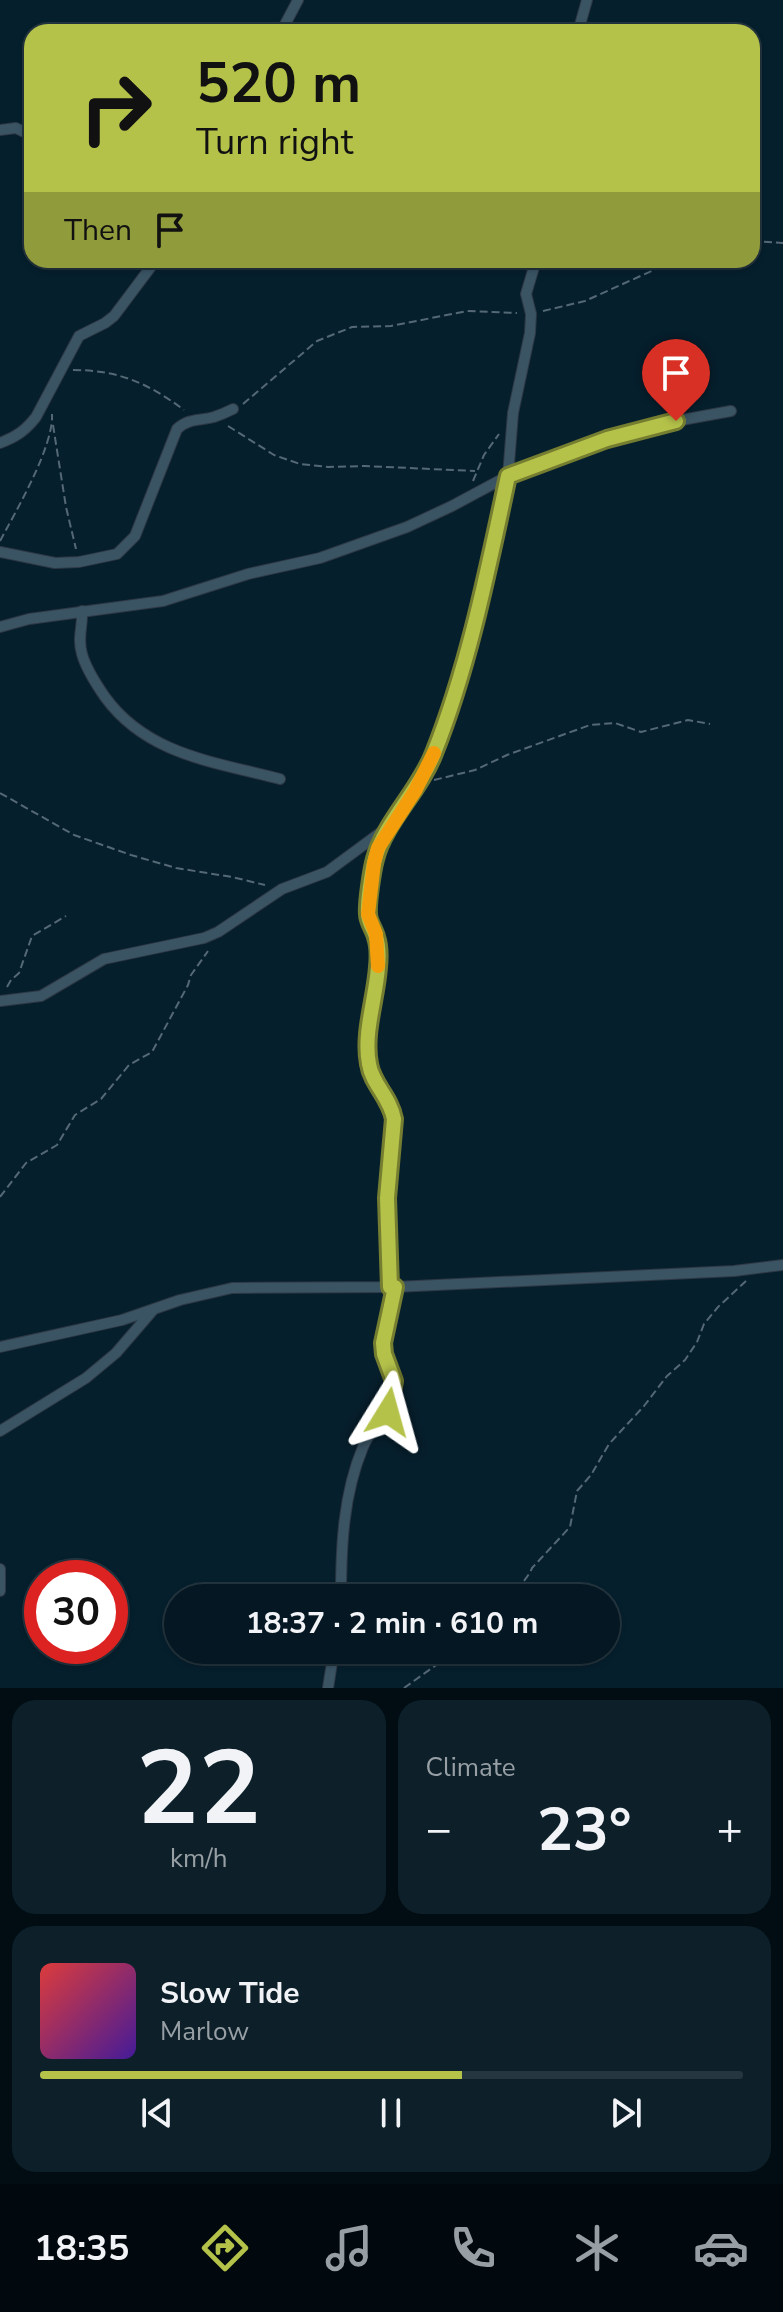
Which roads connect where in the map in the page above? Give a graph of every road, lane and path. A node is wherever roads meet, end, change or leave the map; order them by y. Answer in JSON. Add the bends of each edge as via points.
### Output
{"nodes":[{"id":1,"x":298,"y":0,"type":"edge"},
{"id":2,"x":587,"y":0,"type":"edge"},
{"id":3,"x":285,"y":24,"type":"edge"},
{"id":4,"x":580,"y":24,"type":"edge"},
{"id":5,"x":0,"y":130,"type":"edge"},
{"id":6,"x":24,"y":132,"type":"edge"},
{"id":7,"x":760,"y":242,"type":"edge"},
{"id":8,"x":783,"y":243,"type":"edge"},
{"id":9,"x":150,"y":268,"type":"edge"},
{"id":10,"x":534,"y":268,"type":"edge"},
{"id":11,"x":658,"y":268,"type":"edge"},
{"id":12,"x":531,"y":314,"type":"junction"},
{"id":13,"x":60,"y":370,"type":"junction"},
{"id":14,"x":51,"y":385,"type":"junction"},
{"id":15,"x":233,"y":409,"type":"joint"},
{"id":16,"x":731,"y":411,"type":"dead end"},
{"id":17,"x":213,"y":417,"type":"junction"},
{"id":18,"x":194,"y":418,"type":"junction"},
{"id":19,"x":53,"y":424,"type":"junction"},
{"id":20,"x":501,"y":431,"type":"dead end"},
{"id":21,"x":0,"y":443,"type":"edge"},
{"id":22,"x":475,"y":471,"type":"junction"},
{"id":23,"x":508,"y":476,"type":"junction"},
{"id":24,"x":468,"y":497,"type":"junction"},
{"id":25,"x":0,"y":541,"type":"edge"},
{"id":26,"x":0,"y":552,"type":"edge"},
{"id":27,"x":79,"y":562,"type":"junction"},
{"id":28,"x":82,"y":611,"type":"junction"},
{"id":29,"x":0,"y":627,"type":"edge"},
{"id":30,"x":710,"y":724,"type":"dead end"},
{"id":31,"x":280,"y":779,"type":"dead end"},
{"id":32,"x":415,"y":791,"type":"junction"},
{"id":33,"x":0,"y":793,"type":"edge"},
{"id":34,"x":392,"y":824,"type":"junction"},
{"id":35,"x":282,"y":889,"type":"junction"},
{"id":36,"x":66,"y":916,"type":"dead end"},
{"id":37,"x":218,"y":932,"type":"junction"},
{"id":38,"x":2,"y":1000,"type":"edge"},
{"id":39,"x":0,"y":1197,"type":"edge"},
{"id":40,"x":783,"y":1265,"type":"edge"},
{"id":41,"x":759,"y":1268,"type":"junction"},
{"id":42,"x":393,"y":1287,"type":"junction"},
{"id":43,"x":154,"y":1309,"type":"junction"},
{"id":44,"x":0,"y":1347,"type":"edge"},
{"id":45,"x":0,"y":1431,"type":"edge"},
{"id":46,"x":0,"y":1569,"type":"edge"},
{"id":47,"x":341,"y":1584,"type":"edge"},
{"id":48,"x":519,"y":1584,"type":"edge"},
{"id":49,"x":0,"y":1591,"type":"edge"},
{"id":50,"x":332,"y":1664,"type":"edge"},
{"id":51,"x":438,"y":1664,"type":"edge"},
{"id":52,"x":328,"y":1688,"type":"edge"},
{"id":53,"x":404,"y":1688,"type":"edge"}],
"edges":[{"from":1,"to":3,"type":"street"},
{"from":2,"to":4,"type":"street"},
{"from":5,"to":6,"type":"street"},
{"from":7,"to":8,"type":"path"},
{"from":9,"to":13,"type":"street","via":[[114,316],[79,336]]},
{"from":10,"to":12,"type":"street","via":[[526,294]]},
{"from":11,"to":12,"type":"path","via":[[585,301]]},
{"from":12,"to":15,"type":"path","via":[[467,311],[391,326],[352,327],[317,341]]},
{"from":12,"to":23,"type":"street"},
{"from":13,"to":14,"type":"street"},
{"from":13,"to":18,"type":"path","via":[[106,370],[129,377]]},
{"from":14,"to":19,"type":"path"},
{"from":14,"to":21,"type":"street","via":[[28,428]]},
{"from":15,"to":17,"type":"street"},
{"from":16,"to":23,"type":"street","via":[[607,439]]},
{"from":17,"to":18,"type":"street"},
{"from":17,"to":22,"type":"path","via":[[274,455],[300,464]]},
{"from":18,"to":27,"type":"street","via":[[177,429],[128,546],[117,554]]},
{"from":19,"to":25,"type":"path"},
{"from":19,"to":27,"type":"path"},
{"from":20,"to":22,"type":"path"},
{"from":22,"to":24,"type":"path"},
{"from":23,"to":24,"type":"street"},
{"from":23,"to":32,"type":"street","via":[[458,684]]},
{"from":24,"to":28,"type":"street","via":[[407,527],[320,558],[163,601]]},
{"from":26,"to":27,"type":"street","via":[[55,563]]},
{"from":28,"to":29,"type":"street"},
{"from":28,"to":31,"type":"street","via":[[79,641],[89,672],[113,708],[140,734],[171,750]]},
{"from":30,"to":32,"type":"path","via":[[688,720],[641,732],[615,723],[590,725],[475,770],[438,777]]},
{"from":32,"to":34,"type":"street"},
{"from":33,"to":35,"type":"path","via":[[74,835],[131,855]]},
{"from":34,"to":35,"type":"street","via":[[327,872]]},
{"from":34,"to":42,"type":"street","via":[[374,863],[368,914],[376,934],[378,966],[369,1064],[394,1119],[387,1198]]},
{"from":35,"to":37,"type":"street"},
{"from":36,"to":38,"type":"path","via":[[32,936]]},
{"from":37,"to":38,"type":"street","via":[[104,959],[41,996]]},
{"from":37,"to":39,"type":"path","via":[[152,1052],[129,1065],[101,1099],[75,1115],[57,1145],[26,1163]]},
{"from":40,"to":41,"type":"street"},
{"from":41,"to":42,"type":"street"},
{"from":41,"to":48,"type":"path","via":[[718,1307],[685,1360],[609,1444],[577,1491],[570,1527]]},
{"from":42,"to":43,"type":"street","via":[[232,1288]]},
{"from":42,"to":47,"type":"street","via":[[383,1343],[394,1393],[388,1412],[364,1444],[353,1475]]},
{"from":43,"to":44,"type":"street"},
{"from":43,"to":45,"type":"street","via":[[86,1378]]},
{"from":46,"to":49,"type":"street"},
{"from":50,"to":52,"type":"street"},
{"from":51,"to":53,"type":"path"}]}
